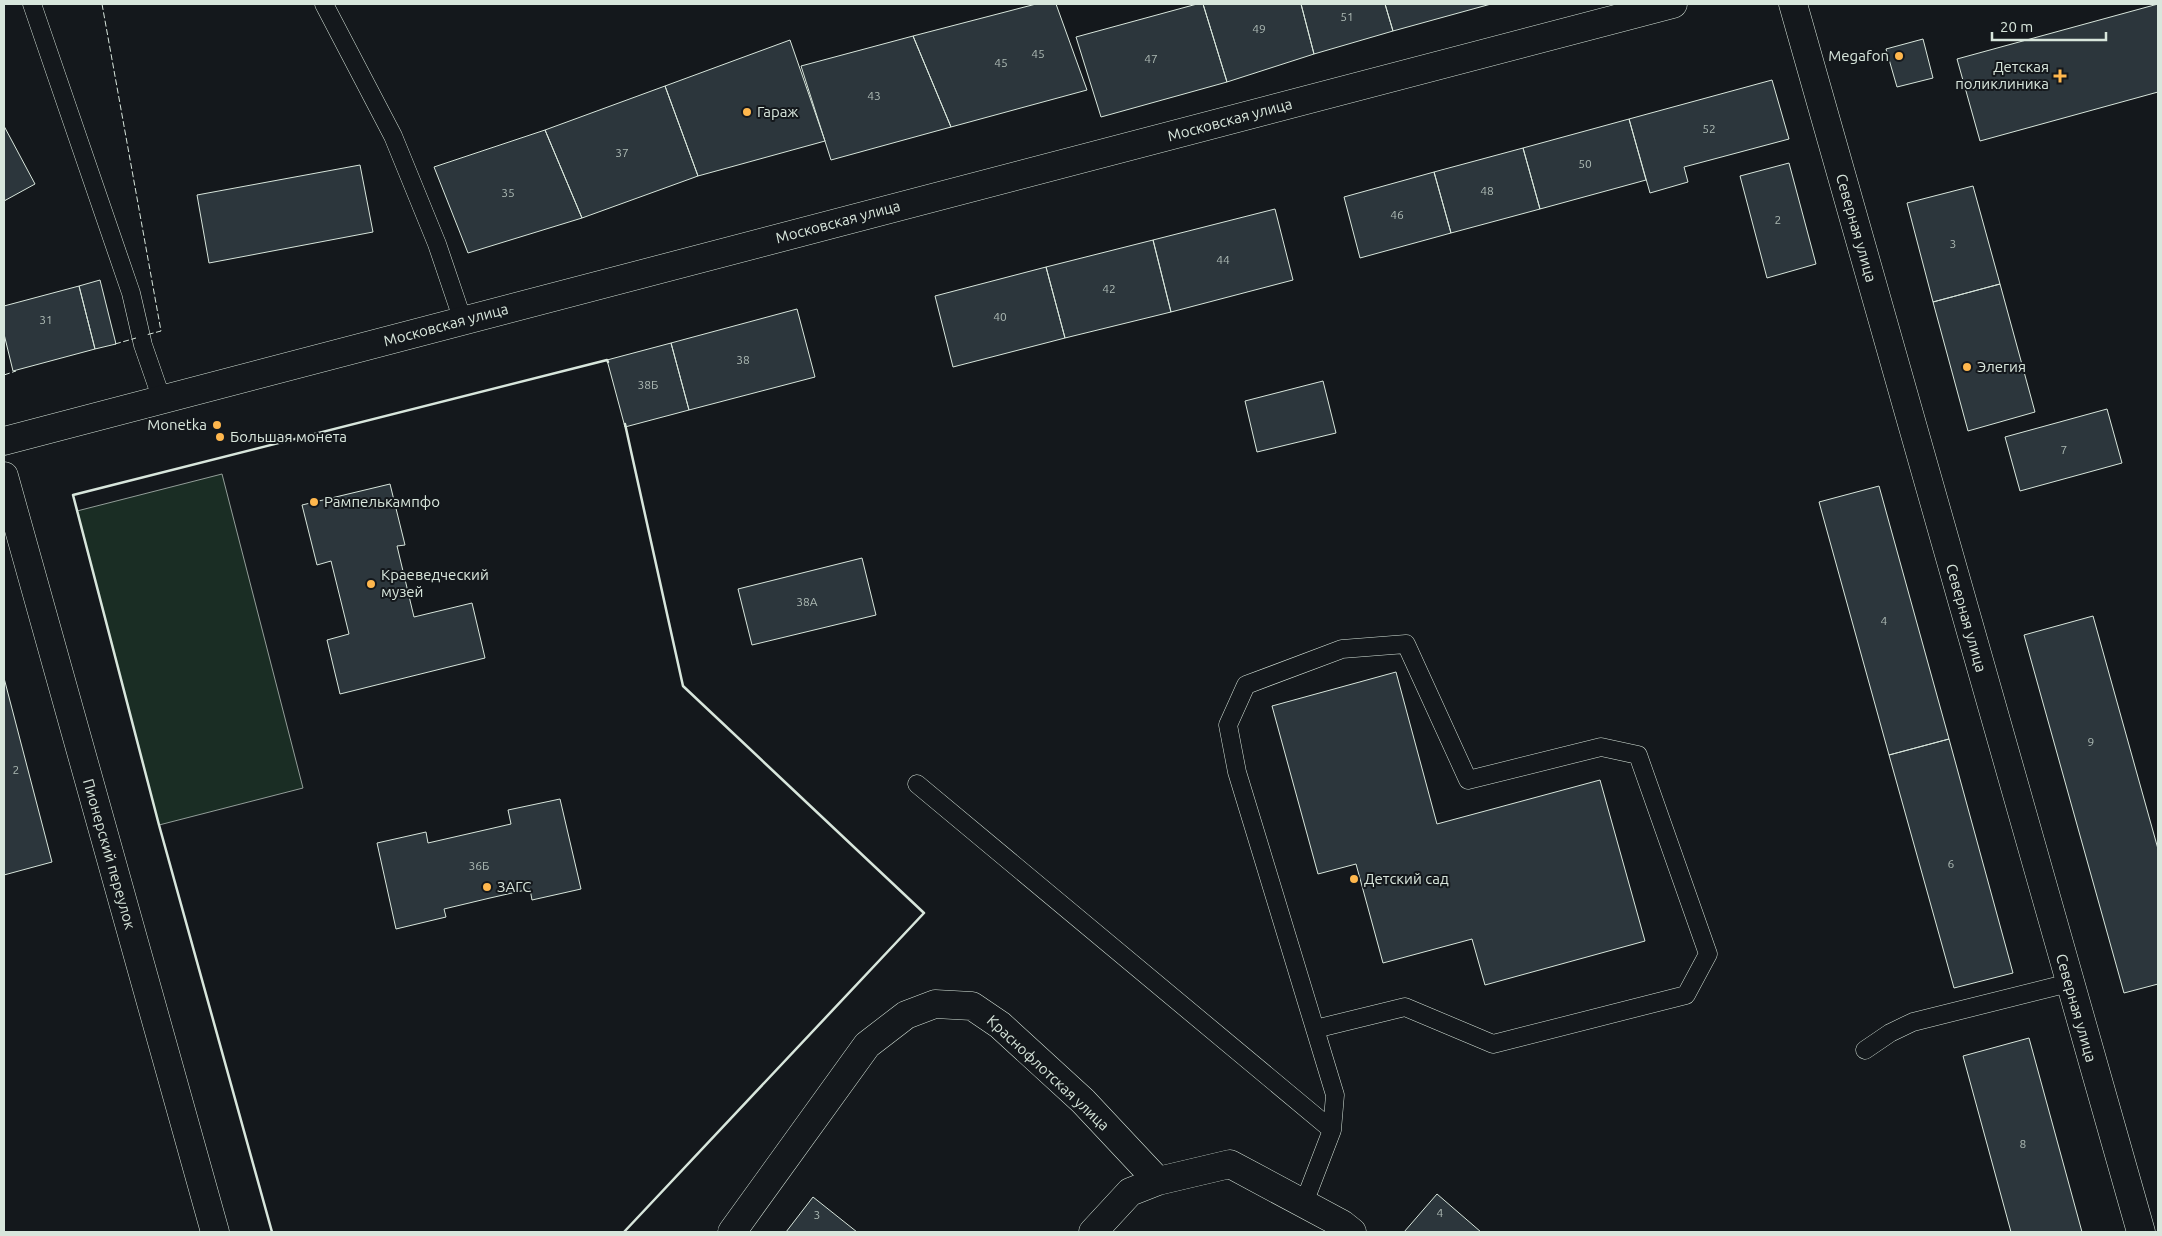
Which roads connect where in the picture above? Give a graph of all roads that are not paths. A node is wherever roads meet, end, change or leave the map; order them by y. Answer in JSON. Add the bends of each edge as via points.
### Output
{"nodes":[{"id":1,"x":32,"y":4,"type":"edge"},
{"id":2,"x":324,"y":4,"type":"edge"},
{"id":3,"x":1673,"y":4,"type":"edge"},
{"id":4,"x":1793,"y":4,"type":"edge"},
{"id":5,"x":463,"y":321,"type":"junction"},
{"id":6,"x":162,"y":400,"type":"junction"},
{"id":7,"x":4,"y":441,"type":"edge"},
{"id":8,"x":4,"y":476,"type":"edge"},
{"id":9,"x":917,"y":784,"type":"dead end"},
{"id":10,"x":2069,"y":983,"type":"junction"},
{"id":11,"x":1315,"y":1028,"type":"junction"},
{"id":12,"x":1865,"y":1050,"type":"dead end"},
{"id":13,"x":1332,"y":1130,"type":"junction"},
{"id":14,"x":1158,"y":1181,"type":"junction"},
{"id":15,"x":1304,"y":1204,"type":"junction"},
{"id":16,"x":215,"y":1232,"type":"edge"},
{"id":17,"x":732,"y":1232,"type":"edge"},
{"id":18,"x":1093,"y":1232,"type":"edge"},
{"id":19,"x":1352,"y":1232,"type":"edge"},
{"id":20,"x":2141,"y":1232,"type":"edge"}],
"edges":[{"from":1,"to":6,"type":"lane","via":[[131,293],[143,345]]},
{"from":2,"to":5,"type":"lane","via":[[394,136],[437,244]]},
{"from":3,"to":5,"type":"street","name":"Московская улица"},
{"from":4,"to":10,"type":"street","name":"Северная улица"},
{"from":5,"to":6,"type":"street","name":"Московская улица"},
{"from":6,"to":7,"type":"street","name":"Московская улица"},
{"from":8,"to":16,"type":"street","name":"Пионерский переулок"},
{"from":9,"to":13,"type":"lane"},
{"from":10,"to":12,"type":"lane","via":[[1913,1022]]},
{"from":10,"to":20,"type":"street","name":"Северная улица"},
{"from":11,"to":11,"type":"lane","via":[[1405,1007],[1493,1044],[1686,995],[1708,954],[1638,755],[1601,747],[1468,780],[1406,644],[1342,649],[1246,685],[1228,725],[1237,772]]},
{"from":11,"to":13,"type":"lane","via":[[1335,1095]]},
{"from":13,"to":15,"type":"lane"},
{"from":14,"to":15,"type":"street","via":[[1230,1164]]},
{"from":14,"to":17,"type":"street","name":"Краснофлотская улица","via":[[1083,1101],[1000,1025],[972,1006],[935,1004],[906,1015],[867,1045]]},
{"from":14,"to":18,"type":"street","via":[[1130,1192]]},
{"from":15,"to":19,"type":"street"}]}
